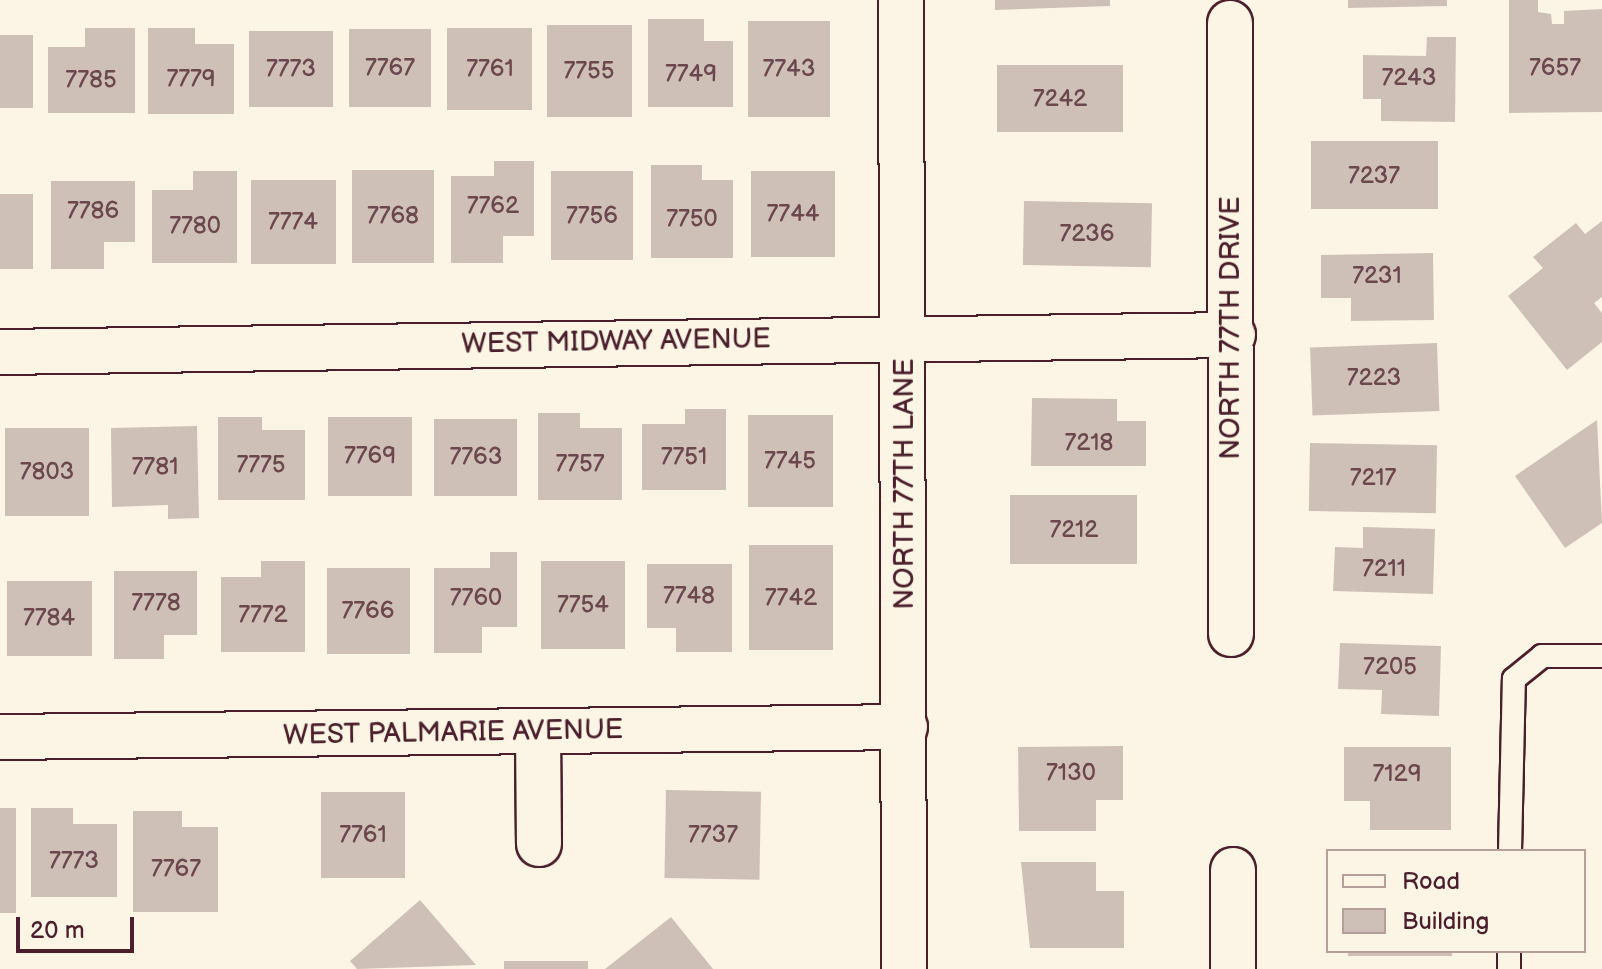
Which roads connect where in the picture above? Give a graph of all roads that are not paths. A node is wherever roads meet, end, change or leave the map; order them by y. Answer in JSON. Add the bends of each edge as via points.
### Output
{"nodes":[{"id":1,"x":901,"y":0,"type":"edge"},
{"id":2,"x":1230,"y":23,"type":"dead end"},
{"id":3,"x":1233,"y":335,"type":"junction"},
{"id":4,"x":905,"y":338,"type":"junction"},
{"id":5,"x":0,"y":352,"type":"edge"},
{"id":6,"x":1231,"y":634,"type":"dead end"},
{"id":7,"x":1602,"y":656,"type":"edge"},
{"id":8,"x":905,"y":727,"type":"junction"},
{"id":9,"x":538,"y":732,"type":"junction"},
{"id":10,"x":0,"y":737,"type":"edge"},
{"id":11,"x":539,"y":844,"type":"dead end"},
{"id":12,"x":1510,"y":849,"type":"edge"},
{"id":13,"x":1233,"y":870,"type":"dead end"},
{"id":14,"x":904,"y":969,"type":"edge"},
{"id":15,"x":1233,"y":969,"type":"edge"}],
"edges":[{"from":1,"to":4,"type":"street","name":"NORTH 77TH LANE"},
{"from":2,"to":3,"type":"street","name":"NORTH 77TH DRIVE"},
{"from":3,"to":4,"type":"street","name":"WEST MIDWAY AVENUE"},
{"from":3,"to":6,"type":"street","name":"NORTH 77TH DRIVE"},
{"from":4,"to":5,"type":"street","name":"WEST MIDWAY AVENUE"},
{"from":4,"to":8,"type":"street","name":"NORTH 77TH LANE"},
{"from":7,"to":12,"type":"lane","via":[[1542,656],[1514,679]]},
{"from":8,"to":9,"type":"street","name":"WEST PALMARIE AVENUE"},
{"from":8,"to":14,"type":"street","name":"NORTH 77TH LANE"},
{"from":9,"to":10,"type":"street","name":"WEST PALMARIE AVENUE"},
{"from":9,"to":11,"type":"street"},
{"from":13,"to":15,"type":"street"}]}
